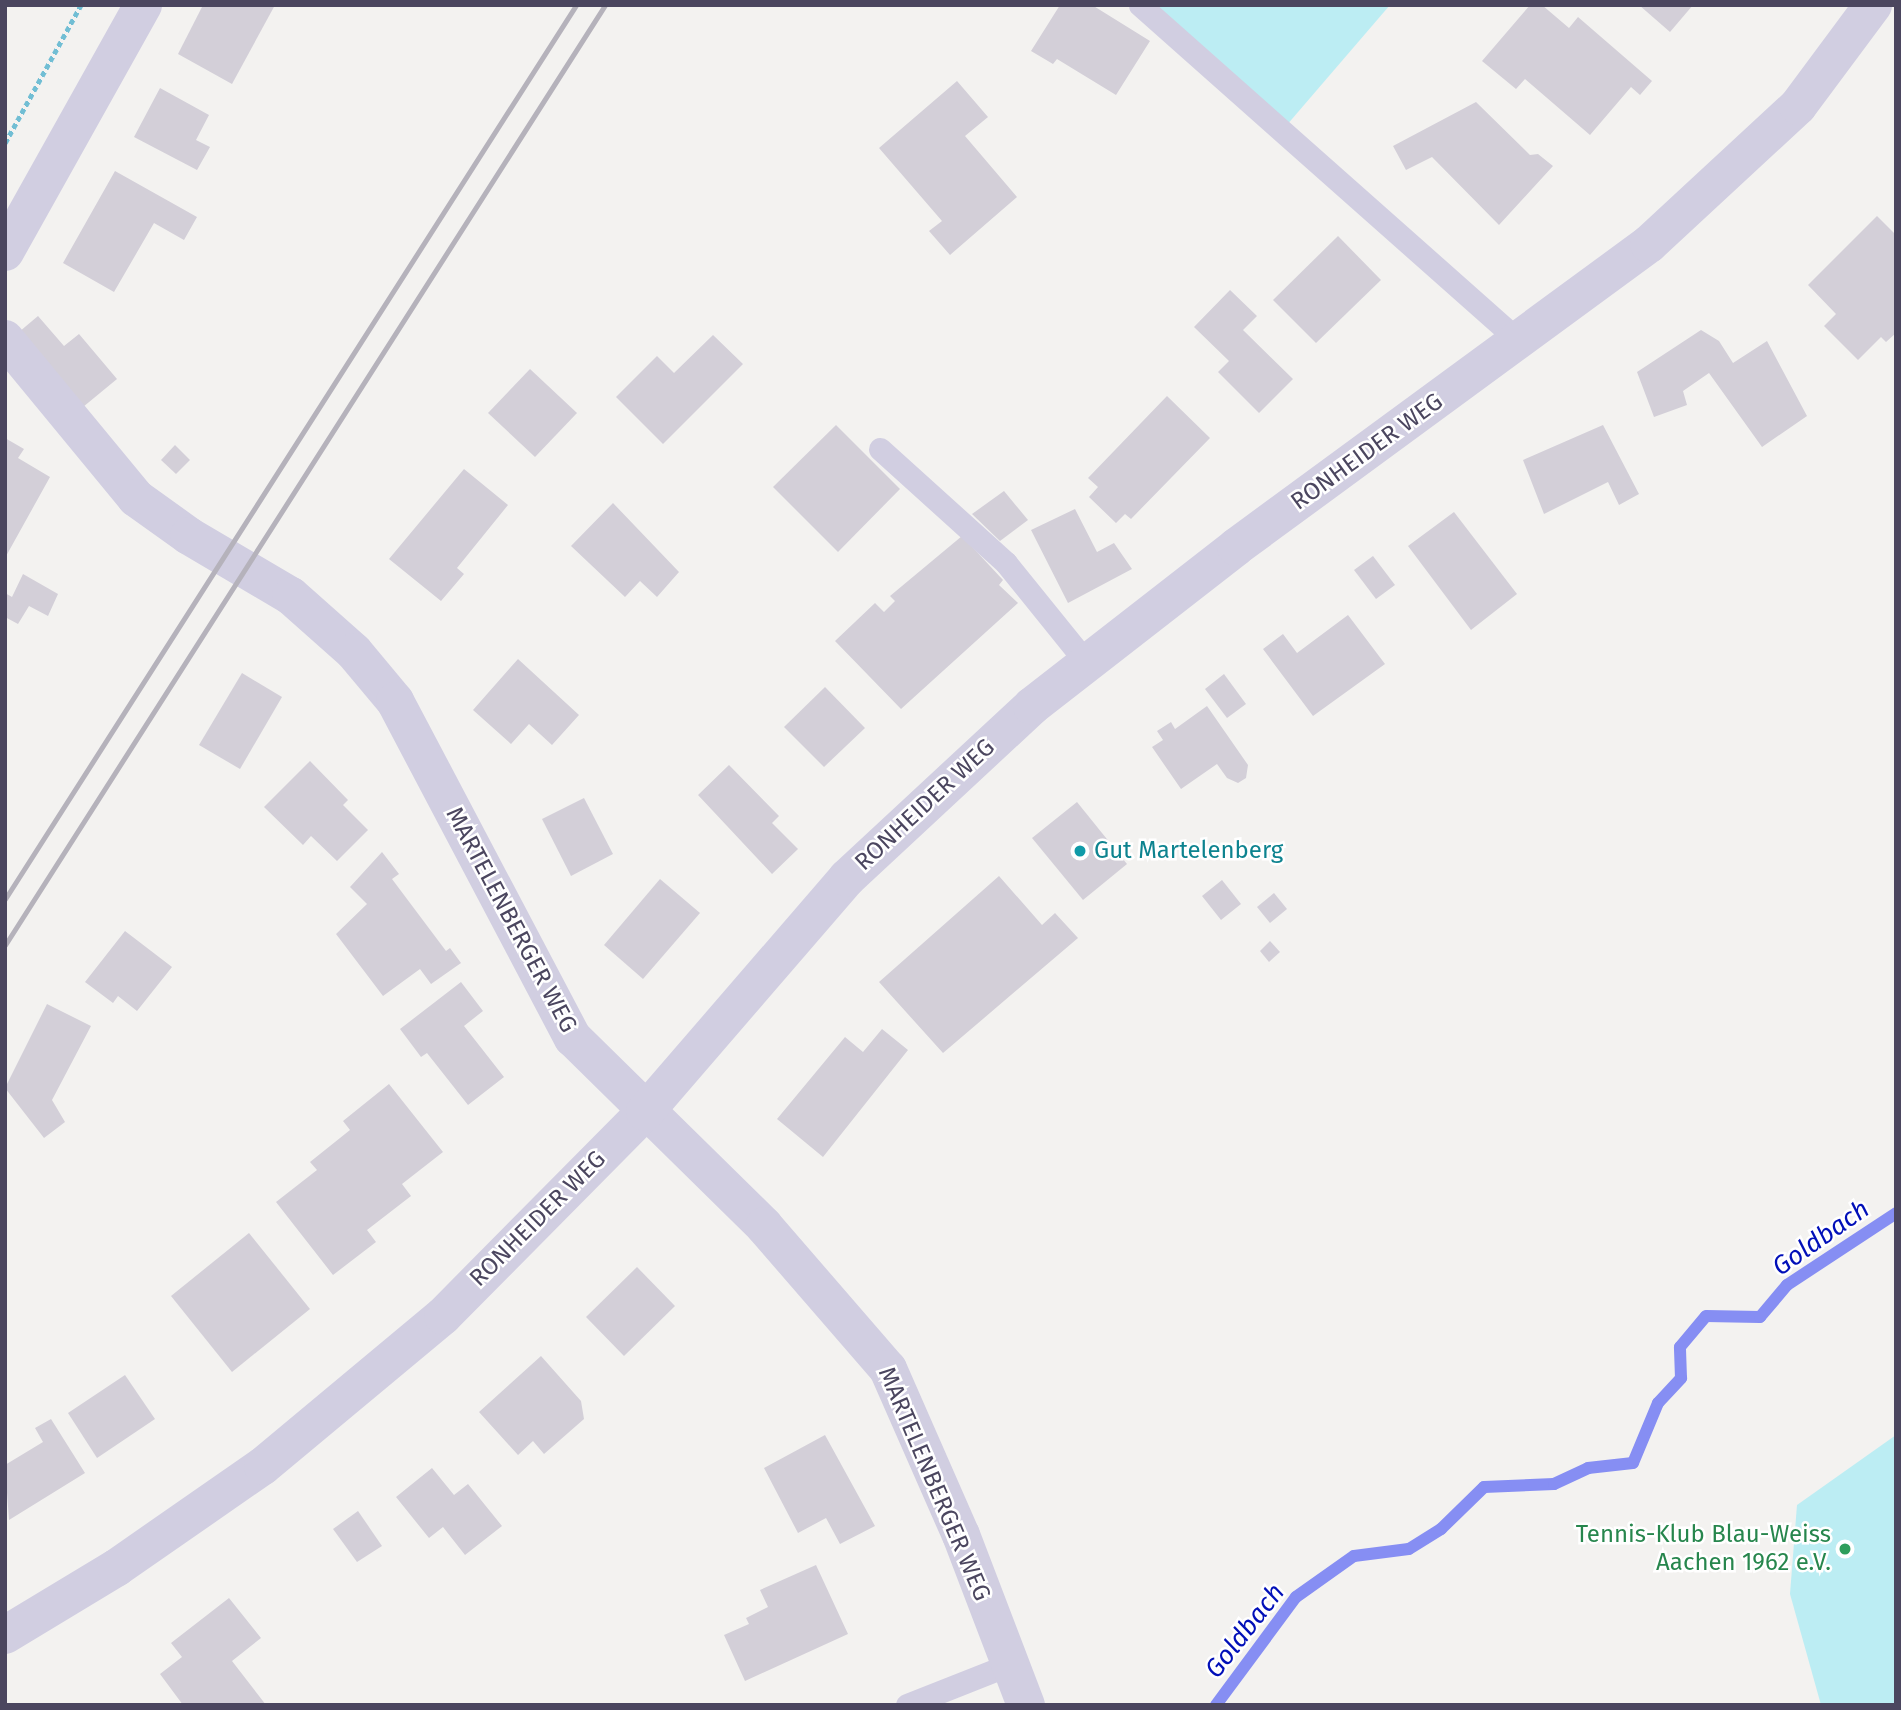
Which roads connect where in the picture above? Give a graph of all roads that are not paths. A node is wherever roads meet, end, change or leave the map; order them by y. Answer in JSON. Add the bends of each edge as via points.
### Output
{"nodes":[{"id":1,"x":143,"y":5,"type":"edge"},
{"id":2,"x":1140,"y":5,"type":"edge"},
{"id":3,"x":1873,"y":5,"type":"edge"},
{"id":4,"x":5,"y":252,"type":"edge"},
{"id":5,"x":5,"y":340,"type":"edge"},
{"id":6,"x":1519,"y":341,"type":"junction"},
{"id":7,"x":880,"y":449,"type":"dead end"},
{"id":8,"x":1086,"y":662,"type":"junction"},
{"id":9,"x":645,"y":1112,"type":"junction"},
{"id":10,"x":5,"y":1636,"type":"edge"},
{"id":11,"x":1008,"y":1665,"type":"junction"},
{"id":12,"x":907,"y":1705,"type":"edge"},
{"id":13,"x":1026,"y":1705,"type":"edge"}],
"edges":[{"from":1,"to":4,"type":"street"},
{"from":2,"to":6,"type":"lane"},
{"from":3,"to":6,"type":"street","name":"RONHEIDER WEG","via":[[1798,106],[1649,244]]},
{"from":5,"to":9,"type":"street","name":"MARTELENBERGER WEG","via":[[136,498],[189,536],[291,596],[354,652],[395,701],[573,1038]]},
{"from":6,"to":8,"type":"street","name":"RONHEIDER WEG"},
{"from":7,"to":8,"type":"lane","via":[[1006,563]]},
{"from":8,"to":9,"type":"street","name":"RONHEIDER WEG","via":[[847,878]]},
{"from":9,"to":10,"type":"street","name":"RONHEIDER WEG","via":[[443,1316],[263,1466],[116,1568]]},
{"from":9,"to":11,"type":"street","name":"MARTELENBERGER WEG","via":[[765,1226],[888,1369],[961,1535]]},
{"from":11,"to":12,"type":"lane"},
{"from":11,"to":13,"type":"street","name":"MARTELENBERGER WEG"}]}
